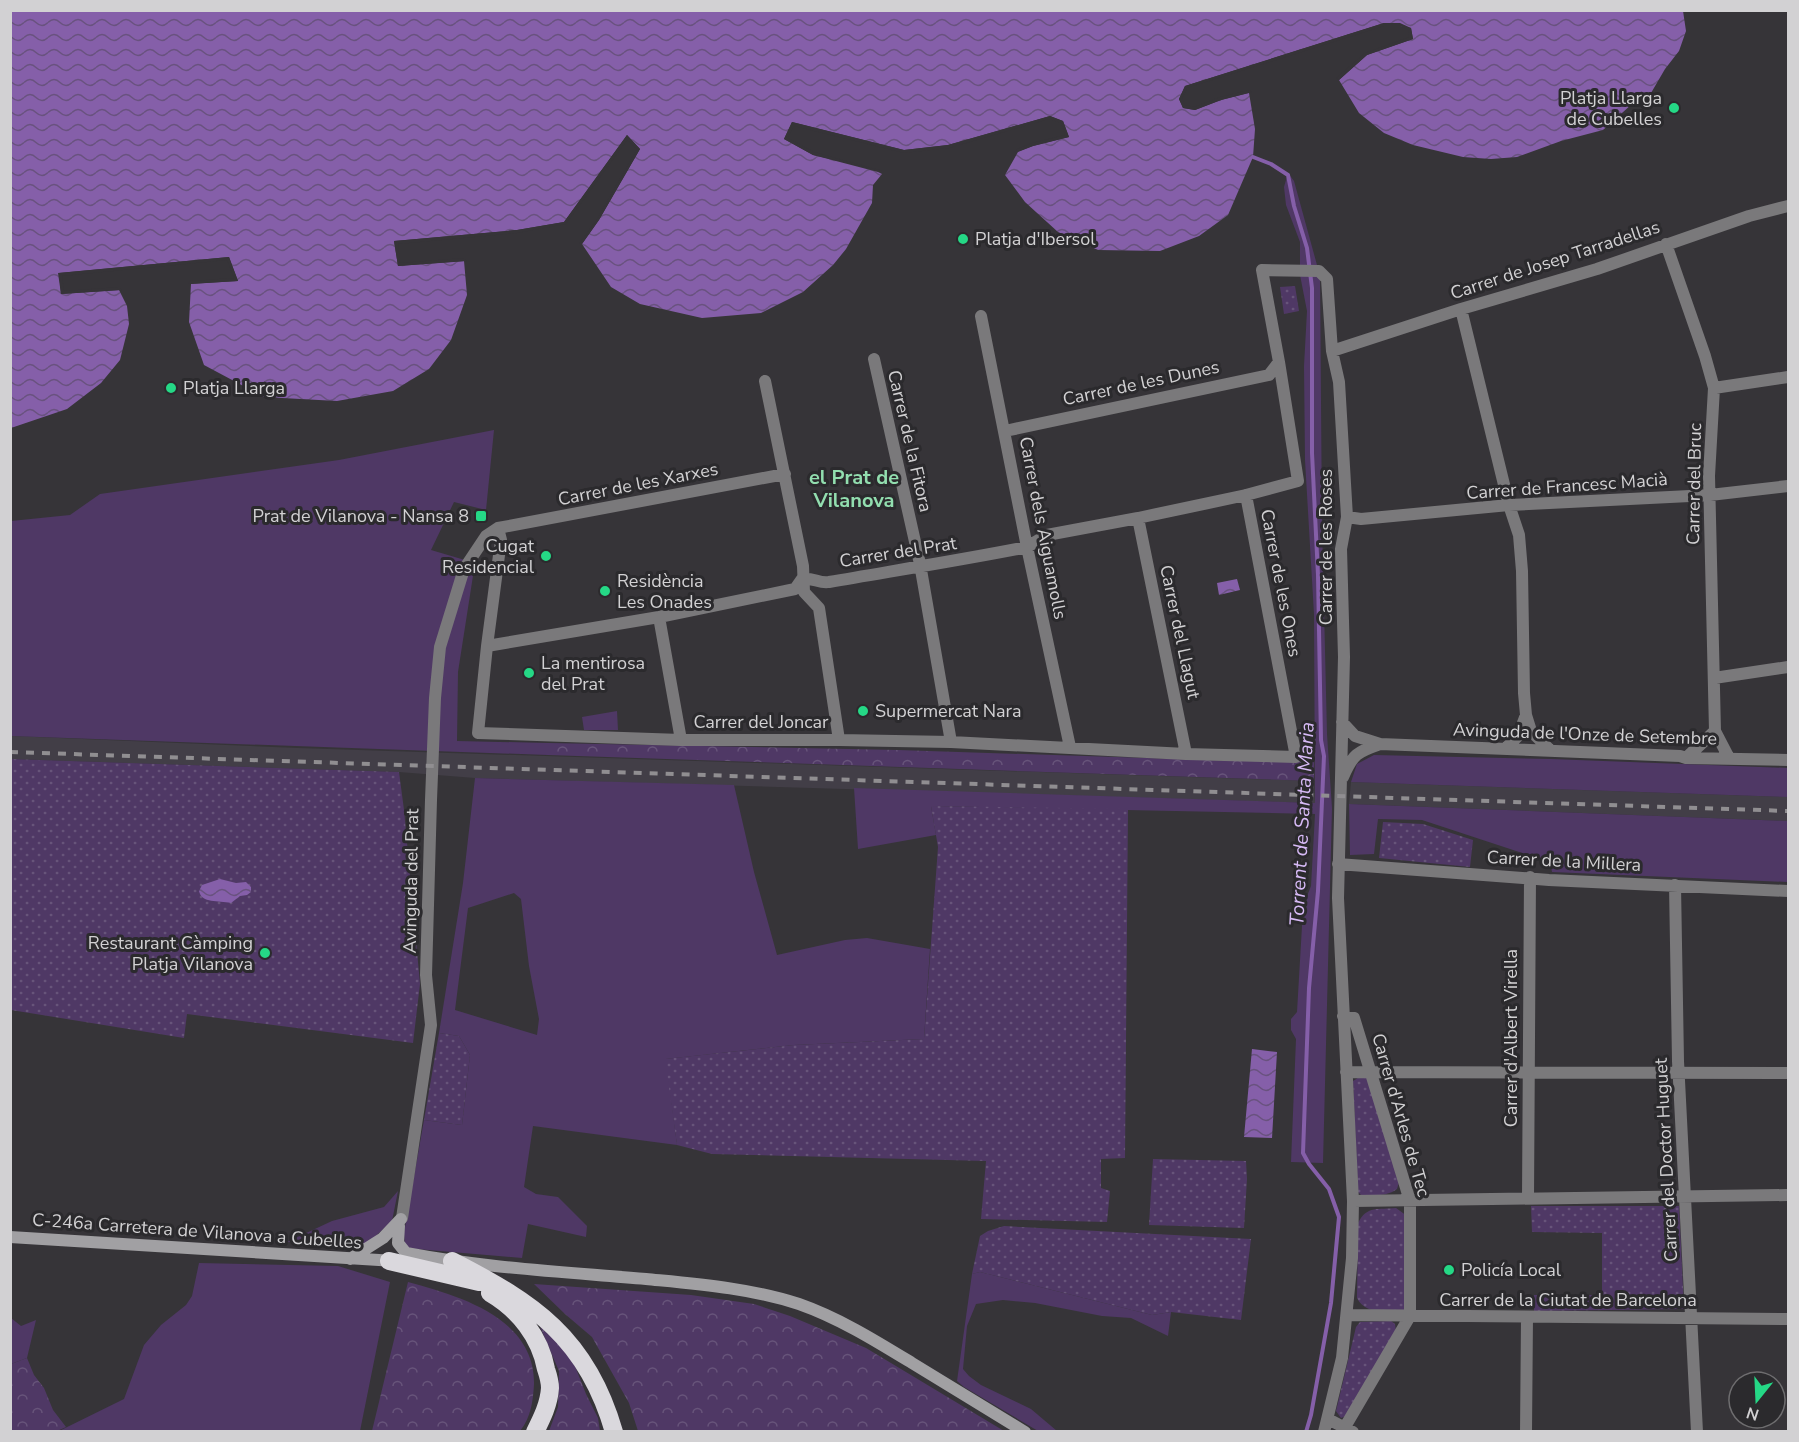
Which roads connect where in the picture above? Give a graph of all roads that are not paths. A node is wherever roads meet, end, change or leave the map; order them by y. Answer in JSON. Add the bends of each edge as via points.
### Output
{"nodes":[{"id":1,"x":1788,"y":206,"type":"edge"},
{"id":2,"x":1666,"y":244,"type":"junction"},
{"id":3,"x":1327,"y":279,"type":"joint"},
{"id":4,"x":1461,"y":309,"type":"junction"},
{"id":5,"x":981,"y":316,"type":"dead end"},
{"id":6,"x":1332,"y":351,"type":"junction"},
{"id":7,"x":874,"y":359,"type":"dead end"},
{"id":8,"x":1279,"y":362,"type":"junction"},
{"id":9,"x":1269,"y":375,"type":"junction"},
{"id":10,"x":1788,"y":377,"type":"edge"},
{"id":11,"x":765,"y":381,"type":"dead end"},
{"id":12,"x":1282,"y":384,"type":"junction"},
{"id":13,"x":1714,"y":388,"type":"junction"},
{"id":14,"x":1005,"y":431,"type":"junction"},
{"id":15,"x":784,"y":474,"type":"junction"},
{"id":16,"x":1788,"y":486,"type":"edge"},
{"id":17,"x":1246,"y":495,"type":"junction"},
{"id":18,"x":1710,"y":495,"type":"junction"},
{"id":19,"x":1509,"y":505,"type":"junction"},
{"id":20,"x":1347,"y":517,"type":"junction"},
{"id":21,"x":1138,"y":518,"type":"junction"},
{"id":22,"x":498,"y":528,"type":"junction"},
{"id":23,"x":1027,"y":547,"type":"junction"},
{"id":24,"x":477,"y":550,"type":"junction"},
{"id":25,"x":498,"y":561,"type":"junction"},
{"id":26,"x":920,"y":566,"type":"junction"},
{"id":27,"x":802,"y":579,"type":"junction"},
{"id":28,"x":658,"y":617,"type":"junction"},
{"id":29,"x":487,"y":646,"type":"junction"},
{"id":30,"x":1788,"y":667,"type":"edge"},
{"id":31,"x":1714,"y":678,"type":"junction"},
{"id":32,"x":1526,"y":715,"type":"junction"},
{"id":33,"x":1342,"y":722,"type":"junction"},
{"id":34,"x":1714,"y":731,"type":"junction"},
{"id":35,"x":681,"y":740,"type":"junction"},
{"id":36,"x":839,"y":740,"type":"junction"},
{"id":37,"x":951,"y":742,"type":"junction"},
{"id":38,"x":1380,"y":744,"type":"junction"},
{"id":39,"x":1070,"y":747,"type":"junction"},
{"id":40,"x":1506,"y":748,"type":"junction"},
{"id":41,"x":1551,"y":751,"type":"junction"},
{"id":42,"x":1186,"y":754,"type":"junction"},
{"id":43,"x":1296,"y":757,"type":"joint"},
{"id":44,"x":1686,"y":758,"type":"junction"},
{"id":45,"x":1729,"y":758,"type":"junction"},
{"id":46,"x":1788,"y":760,"type":"edge"},
{"id":47,"x":1341,"y":780,"type":"junction"},
{"id":48,"x":1338,"y":864,"type":"junction"},
{"id":49,"x":1530,"y":877,"type":"junction"},
{"id":50,"x":1675,"y":885,"type":"junction"},
{"id":51,"x":1788,"y":891,"type":"edge"},
{"id":52,"x":1343,"y":1016,"type":"junction"},
{"id":53,"x":1346,"y":1072,"type":"junction"},
{"id":54,"x":1370,"y":1072,"type":"junction"},
{"id":55,"x":1530,"y":1072,"type":"junction"},
{"id":56,"x":1679,"y":1072,"type":"junction"},
{"id":57,"x":1788,"y":1073,"type":"edge"},
{"id":58,"x":1788,"y":1195,"type":"edge"},
{"id":59,"x":1686,"y":1197,"type":"junction"},
{"id":60,"x":1528,"y":1198,"type":"junction"},
{"id":61,"x":1353,"y":1201,"type":"junction"},
{"id":62,"x":1410,"y":1201,"type":"junction"},
{"id":63,"x":400,"y":1222,"type":"junction"},
{"id":64,"x":10,"y":1237,"type":"edge"},
{"id":65,"x":383,"y":1238,"type":"junction"},
{"id":66,"x":350,"y":1259,"type":"junction"},
{"id":67,"x":447,"y":1260,"type":"junction"},
{"id":68,"x":385,"y":1261,"type":"junction"},
{"id":69,"x":465,"y":1279,"type":"junction"},
{"id":70,"x":501,"y":1287,"type":"junction"},
{"id":71,"x":1348,"y":1315,"type":"junction"},
{"id":72,"x":1410,"y":1316,"type":"junction"},
{"id":73,"x":1527,"y":1317,"type":"junction"},
{"id":74,"x":1692,"y":1319,"type":"junction"},
{"id":75,"x":1788,"y":1319,"type":"edge"},
{"id":76,"x":1326,"y":1425,"type":"edge"},
{"id":77,"x":1347,"y":1430,"type":"edge"},
{"id":78,"x":535,"y":1431,"type":"edge"},
{"id":79,"x":614,"y":1431,"type":"edge"},
{"id":80,"x":1025,"y":1431,"type":"edge"},
{"id":81,"x":1526,"y":1431,"type":"edge"},
{"id":82,"x":1697,"y":1431,"type":"edge"}],
"edges":[{"from":1,"to":2,"type":"street","name":"Carrer de Josep Tarradellas"},
{"from":2,"to":4,"type":"street","name":"Carrer de Josep Tarradellas"},
{"from":2,"to":13,"type":"street","name":"Carrer del Bruc"},
{"from":3,"to":6,"type":"street","name":"Carrer de les Roses"},
{"from":3,"to":8,"type":"street","name":"Carrer de les Ones","via":[[1319,271],[1262,270]]},
{"from":4,"to":6,"type":"street","name":"Carrer de Josep Tarradellas"},
{"from":4,"to":19,"type":"street"},
{"from":5,"to":14,"type":"street","name":"Carrer dels Aiguamolls"},
{"from":6,"to":20,"type":"street","name":"Carrer de les Roses","via":[[1339,382]]},
{"from":7,"to":26,"type":"street","name":"Carrer de la Fitora"},
{"from":8,"to":9,"type":"street"},
{"from":8,"to":12,"type":"street","name":"Carrer de les Ones"},
{"from":9,"to":12,"type":"street"},
{"from":9,"to":14,"type":"street","name":"Carrer de les Dunes"},
{"from":10,"to":13,"type":"street"},
{"from":11,"to":15,"type":"street"},
{"from":12,"to":17,"type":"street","name":"Carrer de les Ones","via":[[1298,481]]},
{"from":13,"to":18,"type":"street","name":"Carrer del Bruc"},
{"from":14,"to":23,"type":"street","name":"Carrer dels Aiguamolls"},
{"from":15,"to":22,"type":"street","name":"Carrer de les Xarxes"},
{"from":15,"to":27,"type":"street","via":[[803,566]]},
{"from":16,"to":18,"type":"street","name":"Carrer de Francesc Macià"},
{"from":17,"to":21,"type":"street","name":"Carrer del Prat"},
{"from":17,"to":43,"type":"street","name":"Carrer de les Ones"},
{"from":18,"to":19,"type":"street","name":"Carrer de Francesc Macià"},
{"from":18,"to":31,"type":"street","name":"Carrer del Bruc"},
{"from":19,"to":20,"type":"street","name":"Carrer de Francesc Macià","via":[[1361,519]]},
{"from":19,"to":32,"type":"street","via":[[1519,535],[1522,570]]},
{"from":20,"to":33,"type":"street","name":"Carrer de les Roses","via":[[1341,549]]},
{"from":21,"to":23,"type":"street","name":"Carrer del Prat","via":[[1047,535]]},
{"from":21,"to":42,"type":"street","name":"Carrer del Llagut"},
{"from":22,"to":24,"type":"street","name":"Avinguda del Prat","via":[[486,536]]},
{"from":22,"to":25,"type":"street"},
{"from":23,"to":26,"type":"street","name":"Carrer del Prat"},
{"from":23,"to":39,"type":"street","name":"Carrer dels Aiguamolls"},
{"from":24,"to":25,"type":"street","via":[[489,549]]},
{"from":24,"to":63,"type":"street","name":"Avinguda del Prat","via":[[464,569],[440,647],[426,975],[431,1025]]},
{"from":25,"to":29,"type":"street"},
{"from":26,"to":27,"type":"street","name":"Carrer del Prat","via":[[826,583]]},
{"from":26,"to":37,"type":"street","name":"Carrer de la Fitora"},
{"from":27,"to":28,"type":"street","via":[[795,589]]},
{"from":27,"to":36,"type":"street","via":[[804,592],[819,608]]},
{"from":28,"to":29,"type":"street"},
{"from":28,"to":35,"type":"street"},
{"from":29,"to":35,"type":"street","name":"Carrer del Joncar","via":[[478,733]]},
{"from":30,"to":31,"type":"street"},
{"from":31,"to":34,"type":"street","name":"Carrer del Bruc"},
{"from":32,"to":40,"type":"street","via":[[1518,736]]},
{"from":32,"to":41,"type":"street","via":[[1531,731]]},
{"from":33,"to":38,"type":"street","name":"Avinguda de l'Onze de Setembre","via":[[1355,736]]},
{"from":33,"to":47,"type":"street","name":"Carrer de les Roses"},
{"from":34,"to":44,"type":"street"},
{"from":34,"to":45,"type":"street","name":"Carrer del Bruc"},
{"from":35,"to":36,"type":"street","name":"Carrer del Joncar"},
{"from":36,"to":37,"type":"street","name":"Carrer del Joncar"},
{"from":37,"to":39,"type":"street","name":"Carrer del Joncar"},
{"from":38,"to":40,"type":"street","name":"Avinguda de l'Onze de Setembre"},
{"from":38,"to":47,"type":"street","name":"Avinguda de l'Onze de Setembre","via":[[1359,751]]},
{"from":39,"to":42,"type":"street","name":"Carrer del Joncar"},
{"from":40,"to":41,"type":"street","name":"Avinguda de l'Onze de Setembre"},
{"from":41,"to":44,"type":"street","name":"Avinguda de l'Onze de Setembre"},
{"from":42,"to":43,"type":"street","name":"Carrer del Joncar"},
{"from":44,"to":45,"type":"street","name":"Avinguda de l'Onze de Setembre"},
{"from":45,"to":46,"type":"street","name":"Avinguda de l'Onze de Setembre"},
{"from":47,"to":48,"type":"street","name":"Carrer d'Arles de Tec"},
{"from":48,"to":49,"type":"street","name":"Carrer de la Millera"},
{"from":48,"to":52,"type":"street","name":"Carrer d'Arles de Tec"},
{"from":49,"to":50,"type":"street","name":"Carrer de la Millera"},
{"from":49,"to":55,"type":"street","name":"Carrer d'Albert Virella"},
{"from":50,"to":51,"type":"street","name":"Carrer de la Millera"},
{"from":50,"to":56,"type":"street","name":"Carrer del Doctor Huguet"},
{"from":52,"to":53,"type":"street","name":"Carrer d'Arles de Tec"},
{"from":52,"to":54,"type":"street","name":"Carrer d'Arles de Tec","via":[[1354,1018]]},
{"from":53,"to":54,"type":"street"},
{"from":53,"to":61,"type":"street","name":"Carrer d'Arles de Tec"},
{"from":54,"to":55,"type":"street"},
{"from":54,"to":62,"type":"street","name":"Carrer d'Arles de Tec"},
{"from":55,"to":56,"type":"street"},
{"from":55,"to":60,"type":"street","name":"Carrer d'Albert Virella"},
{"from":56,"to":57,"type":"street"},
{"from":56,"to":59,"type":"street","name":"Carrer del Doctor Huguet"},
{"from":58,"to":59,"type":"street"},
{"from":59,"to":60,"type":"street"},
{"from":59,"to":74,"type":"street","name":"Carrer del Doctor Huguet"},
{"from":60,"to":62,"type":"street"},
{"from":61,"to":62,"type":"street"},
{"from":61,"to":71,"type":"street","name":"Carrer d'Arles de Tec"},
{"from":62,"to":72,"type":"street","name":"Carrer d'Arles de Tec"},
{"from":63,"to":65,"type":"main road"},
{"from":63,"to":67,"type":"main road","via":[[398,1243],[406,1253]]},
{"from":63,"to":68,"type":"main road"},
{"from":64,"to":66,"type":"main road","name":"C-246a Carretera de Vilanova a Cubelles"},
{"from":65,"to":66,"type":"main road"},
{"from":65,"to":68,"type":"main road","via":[[378,1251]]},
{"from":66,"to":68,"type":"main road","name":"C-246a Carretera de Vilanova a Cubelles"},
{"from":67,"to":68,"type":"main road","name":"C-246a Carretera de Vilanova a Cubelles"},
{"from":67,"to":70,"type":"highway"},
{"from":67,"to":80,"type":"main road","via":[[698,1284],[750,1291],[799,1304],[869,1337]]},
{"from":68,"to":69,"type":"highway"},
{"from":69,"to":70,"type":"highway"},
{"from":69,"to":78,"type":"highway","via":[[503,1301],[528,1326],[543,1353],[550,1386],[545,1411]]},
{"from":70,"to":79,"type":"highway","via":[[545,1318],[582,1358]]},
{"from":71,"to":72,"type":"street","name":"Carrer de la Ciutat de Barcelona"},
{"from":71,"to":76,"type":"street","name":"Carrer d'Arles de Tec"},
{"from":72,"to":73,"type":"street","name":"Carrer de la Ciutat de Barcelona"},
{"from":72,"to":77,"type":"street"},
{"from":73,"to":74,"type":"street","name":"Carrer de la Ciutat de Barcelona"},
{"from":73,"to":81,"type":"street"},
{"from":74,"to":75,"type":"street","name":"Carrer de la Ciutat de Barcelona"},
{"from":74,"to":82,"type":"street","name":"Carrer del Doctor Huguet"},
{"from":76,"to":77,"type":"street"}]}
